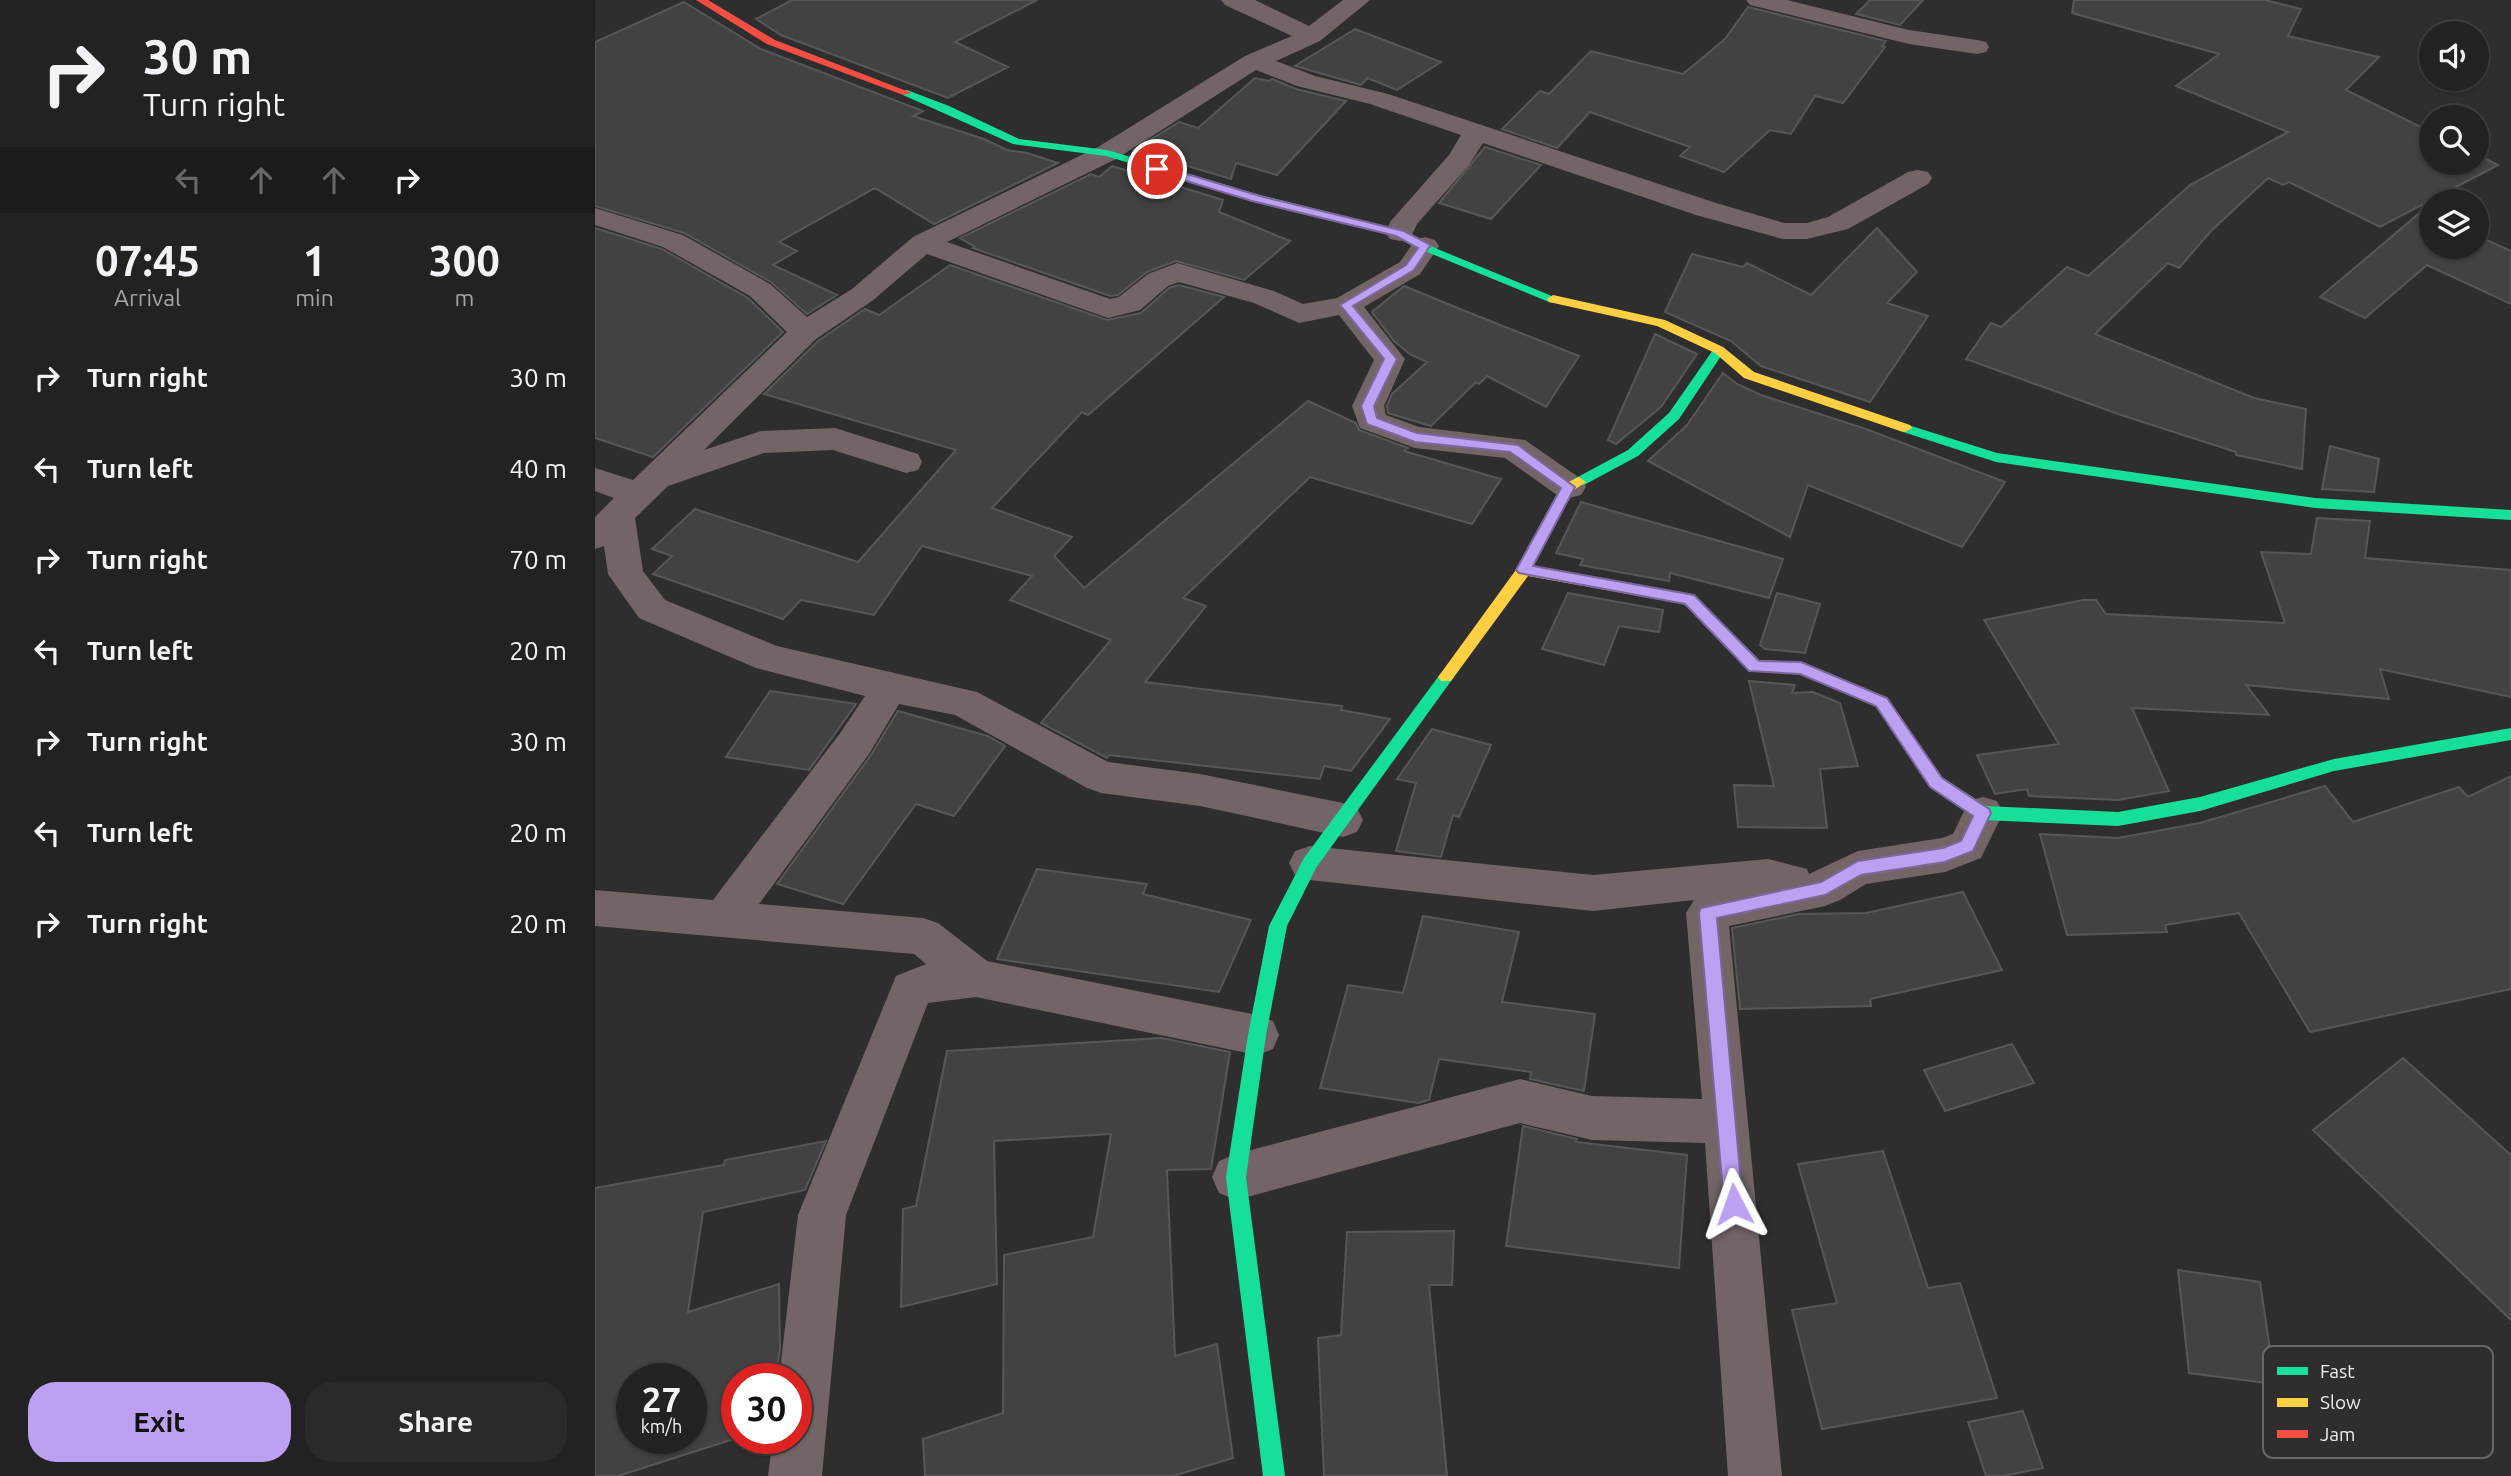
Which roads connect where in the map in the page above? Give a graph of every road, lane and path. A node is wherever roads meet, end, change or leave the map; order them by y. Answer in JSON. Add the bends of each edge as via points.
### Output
{"nodes":[{"id":1,"x":701,"y":0,"type":"edge"},
{"id":2,"x":1233,"y":0,"type":"edge"},
{"id":3,"x":1358,"y":0,"type":"edge"},
{"id":4,"x":1758,"y":0,"type":"edge"},
{"id":5,"x":1311,"y":36,"type":"junction"},
{"id":6,"x":1977,"y":47,"type":"dead end"},
{"id":7,"x":1254,"y":61,"type":"junction"},
{"id":8,"x":1476,"y":132,"type":"junction"},
{"id":9,"x":1107,"y":153,"type":"junction"},
{"id":10,"x":1918,"y":178,"type":"dead end"},
{"id":11,"x":595,"y":216,"type":"edge"},
{"id":12,"x":1412,"y":240,"type":"junction"},
{"id":13,"x":923,"y":243,"type":"junction"},
{"id":14,"x":1346,"y":305,"type":"junction"},
{"id":15,"x":804,"y":332,"type":"junction"},
{"id":16,"x":1719,"y":350,"type":"junction"},
{"id":17,"x":906,"y":462,"type":"dead end"},
{"id":18,"x":595,"y":479,"type":"edge"},
{"id":19,"x":1569,"y":487,"type":"junction"},
{"id":20,"x":626,"y":506,"type":"edge"},
{"id":21,"x":2511,"y":515,"type":"edge"},
{"id":22,"x":1524,"y":570,"type":"junction"},
{"id":23,"x":890,"y":688,"type":"junction"},
{"id":24,"x":2511,"y":734,"type":"edge"},
{"id":25,"x":1983,"y":813,"type":"junction"},
{"id":26,"x":1343,"y":820,"type":"junction"},
{"id":27,"x":1310,"y":863,"type":"junction"},
{"id":28,"x":1825,"y":888,"type":"junction"},
{"id":29,"x":595,"y":908,"type":"edge"},
{"id":30,"x":724,"y":918,"type":"junction"},
{"id":31,"x":976,"y":978,"type":"junction"},
{"id":32,"x":1257,"y":1035,"type":"junction"},
{"id":33,"x":1727,"y":1122,"type":"junction"},
{"id":34,"x":1236,"y":1177,"type":"junction"},
{"id":35,"x":795,"y":1476,"type":"edge"},
{"id":36,"x":1274,"y":1476,"type":"edge"},
{"id":37,"x":1755,"y":1476,"type":"edge"}],
"edges":[{"from":1,"to":9,"type":"street","via":[[771,42],[946,108],[1017,142]]},
{"from":2,"to":5,"type":"street"},
{"from":3,"to":5,"type":"street"},
{"from":4,"to":6,"type":"street","via":[[1909,37]]},
{"from":5,"to":7,"type":"street"},
{"from":7,"to":8,"type":"street"},
{"from":7,"to":9,"type":"street"},
{"from":8,"to":10,"type":"street","via":[[1783,231],[1838,223]]},
{"from":8,"to":12,"type":"street","via":[[1460,159],[1404,222]]},
{"from":9,"to":12,"type":"street"},
{"from":9,"to":13,"type":"street"},
{"from":11,"to":15,"type":"street","via":[[673,241],[759,290]]},
{"from":12,"to":14,"type":"street","via":[[1410,268]]},
{"from":12,"to":16,"type":"street","via":[[1541,296],[1661,323]]},
{"from":13,"to":14,"type":"street","via":[[1108,309],[1129,304],[1158,280],[1177,272],[1264,297],[1299,314]]},
{"from":13,"to":15,"type":"street","via":[[862,295]]},
{"from":14,"to":19,"type":"street","via":[[1390,359],[1367,406],[1371,421],[1415,437],[1513,448]]},
{"from":15,"to":20,"type":"street"},
{"from":16,"to":19,"type":"street","via":[[1674,416],[1633,453]]},
{"from":16,"to":21,"type":"street","via":[[1749,375],[1773,385],[1996,457],[2315,503]]},
{"from":17,"to":20,"type":"street","via":[[835,439],[761,442]]},
{"from":18,"to":20,"type":"street"},
{"from":19,"to":22,"type":"street"},
{"from":20,"to":23,"type":"street","via":[[626,575],[652,609],[769,658]]},
{"from":22,"to":25,"type":"street","via":[[1689,599],[1755,666],[1801,668],[1881,702],[1936,782]]},
{"from":22,"to":26,"type":"street"},
{"from":23,"to":26,"type":"street","via":[[964,702],[1101,776],[1200,790]]},
{"from":23,"to":30,"type":"street","via":[[855,743]]},
{"from":24,"to":25,"type":"street","via":[[2334,765],[2200,804],[2118,819]]},
{"from":25,"to":28,"type":"street","via":[[1967,846],[1945,855],[1858,868]]},
{"from":26,"to":27,"type":"street"},
{"from":27,"to":28,"type":"street","via":[[1594,894],[1768,876]]},
{"from":27,"to":32,"type":"street","via":[[1278,926]]},
{"from":28,"to":33,"type":"street","via":[[1707,913]]},
{"from":29,"to":30,"type":"street"},
{"from":30,"to":31,"type":"street","via":[[923,936]]},
{"from":31,"to":32,"type":"street"},
{"from":31,"to":35,"type":"street","via":[[927,983],[911,990],[822,1215]]},
{"from":32,"to":34,"type":"street"},
{"from":33,"to":34,"type":"street","via":[[1592,1118],[1520,1101]]},
{"from":33,"to":37,"type":"street"},
{"from":34,"to":36,"type":"street"}]}
